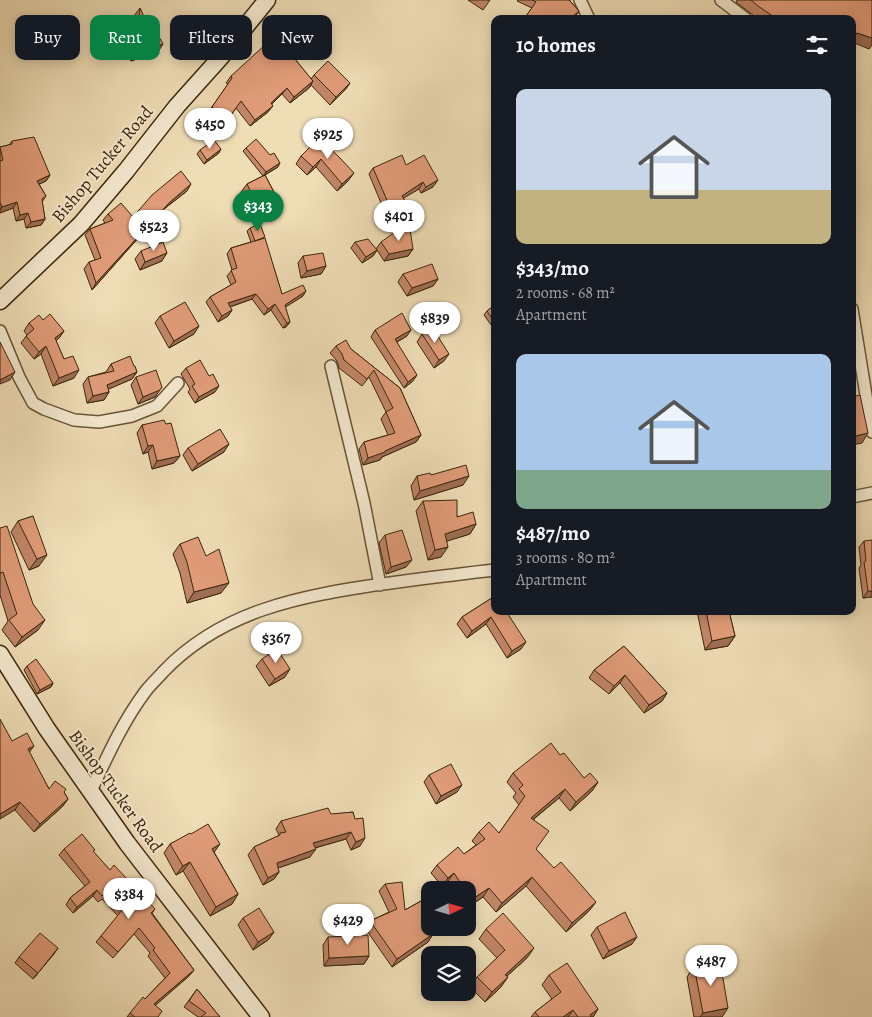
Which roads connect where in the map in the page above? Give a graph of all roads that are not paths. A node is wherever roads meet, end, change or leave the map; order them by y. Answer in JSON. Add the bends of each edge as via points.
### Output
{"nodes":[{"id":1,"x":267,"y":0,"type":"edge"},
{"id":2,"x":580,"y":0,"type":"edge"},
{"id":3,"x":721,"y":0,"type":"edge"},
{"id":4,"x":587,"y":15,"type":"edge"},
{"id":5,"x":741,"y":15,"type":"edge"},
{"id":6,"x":0,"y":301,"type":"edge"},
{"id":7,"x":0,"y":331,"type":"edge"},
{"id":8,"x":856,"y":334,"type":"edge"},
{"id":9,"x":331,"y":366,"type":"dead end"},
{"id":10,"x":178,"y":383,"type":"dead end"},
{"id":11,"x":872,"y":432,"type":"edge"},
{"id":12,"x":872,"y":492,"type":"edge"},
{"id":13,"x":856,"y":496,"type":"edge"},
{"id":14,"x":491,"y":571,"type":"edge"},
{"id":15,"x":380,"y":585,"type":"junction"},
{"id":16,"x":0,"y":654,"type":"edge"},
{"id":17,"x":91,"y":791,"type":"junction"},
{"id":18,"x":261,"y":1017,"type":"edge"}],
"edges":[{"from":1,"to":6,"type":"main road","name":"Bishop Tucker Road","via":[[81,224]]},
{"from":2,"to":4,"type":"street"},
{"from":3,"to":5,"type":"street"},
{"from":7,"to":10,"type":"street","via":[[33,403],[74,420],[99,422],[132,416],[157,406]]},
{"from":8,"to":11,"type":"street"},
{"from":9,"to":15,"type":"street","via":[[362,493]]},
{"from":12,"to":13,"type":"street"},
{"from":14,"to":15,"type":"street"},
{"from":15,"to":17,"type":"street","via":[[325,593],[258,610],[200,640],[146,690],[118,733]]},
{"from":16,"to":17,"type":"main road","name":"Bishop Tucker Road"},
{"from":17,"to":18,"type":"main road","name":"Bishop Tucker Road"}]}
